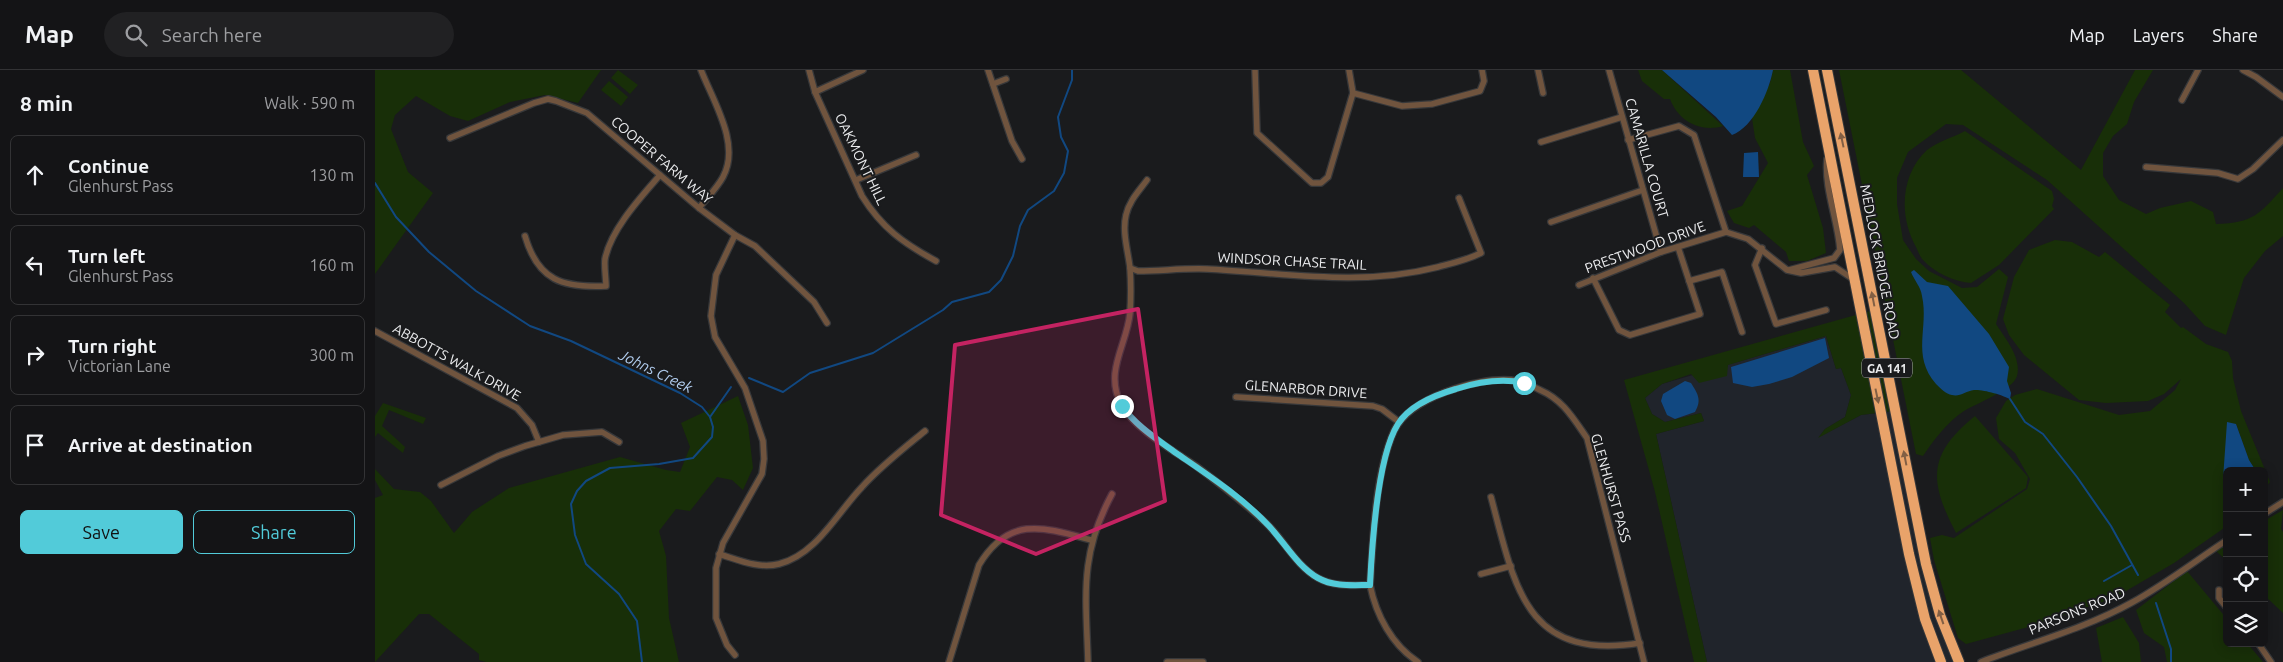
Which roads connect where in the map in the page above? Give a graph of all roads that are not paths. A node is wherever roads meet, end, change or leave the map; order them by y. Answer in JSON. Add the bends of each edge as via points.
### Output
{"nodes":[{"id":1,"x":701,"y":70,"type":"edge"},
{"id":2,"x":809,"y":70,"type":"edge"},
{"id":3,"x":863,"y":70,"type":"edge"},
{"id":4,"x":988,"y":70,"type":"edge"},
{"id":5,"x":1255,"y":70,"type":"edge"},
{"id":6,"x":1349,"y":70,"type":"edge"},
{"id":7,"x":1482,"y":70,"type":"edge"},
{"id":8,"x":1538,"y":70,"type":"edge"},
{"id":9,"x":1609,"y":70,"type":"edge"},
{"id":10,"x":1813,"y":70,"type":"edge"},
{"id":11,"x":1827,"y":70,"type":"edge"},
{"id":12,"x":2198,"y":70,"type":"edge"},
{"id":13,"x":2243,"y":70,"type":"edge"},
{"id":14,"x":1006,"y":78,"type":"dead end"},
{"id":15,"x":993,"y":84,"type":"junction"},
{"id":16,"x":815,"y":92,"type":"junction"},
{"id":17,"x":1353,"y":93,"type":"junction"},
{"id":18,"x":1543,"y":93,"type":"dead end"},
{"id":19,"x":2283,"y":97,"type":"edge"},
{"id":20,"x":2182,"y":100,"type":"dead end"},
{"id":21,"x":1622,"y":118,"type":"junction"},
{"id":22,"x":451,"y":138,"type":"dead end"},
{"id":23,"x":1628,"y":140,"type":"junction"},
{"id":24,"x":2283,"y":140,"type":"edge"},
{"id":25,"x":1541,"y":142,"type":"dead end"},
{"id":26,"x":1829,"y":147,"type":"junction"},
{"id":27,"x":916,"y":155,"type":"dead end"},
{"id":28,"x":1022,"y":159,"type":"dead end"},
{"id":29,"x":2146,"y":166,"type":"dead end"},
{"id":30,"x":660,"y":175,"type":"junction"},
{"id":31,"x":856,"y":180,"type":"junction"},
{"id":32,"x":1147,"y":180,"type":"dead end"},
{"id":33,"x":1643,"y":190,"type":"junction"},
{"id":34,"x":1459,"y":198,"type":"dead end"},
{"id":35,"x":699,"y":208,"type":"junction"},
{"id":36,"x":1551,"y":222,"type":"dead end"},
{"id":37,"x":1726,"y":232,"type":"junction"},
{"id":38,"x":735,"y":235,"type":"junction"},
{"id":39,"x":525,"y":236,"type":"dead end"},
{"id":40,"x":1678,"y":247,"type":"junction"},
{"id":41,"x":1762,"y":248,"type":"junction"},
{"id":42,"x":1661,"y":252,"type":"junction"},
{"id":43,"x":936,"y":261,"type":"dead end"},
{"id":44,"x":1130,"y":268,"type":"junction"},
{"id":45,"x":1787,"y":270,"type":"junction"},
{"id":46,"x":1593,"y":278,"type":"junction"},
{"id":47,"x":1853,"y":280,"type":"junction"},
{"id":48,"x":1689,"y":281,"type":"junction"},
{"id":49,"x":1579,"y":285,"type":"dead end"},
{"id":50,"x":1826,"y":310,"type":"dead end"},
{"id":51,"x":827,"y":323,"type":"dead end"},
{"id":52,"x":375,"y":331,"type":"edge"},
{"id":53,"x":1742,"y":332,"type":"dead end"},
{"id":54,"x":1236,"y":397,"type":"dead end"},
{"id":55,"x":1399,"y":422,"type":"junction"},
{"id":56,"x":925,"y":431,"type":"dead end"},
{"id":57,"x":539,"y":442,"type":"junction"},
{"id":58,"x":619,"y":442,"type":"dead end"},
{"id":59,"x":441,"y":485,"type":"dead end"},
{"id":60,"x":1112,"y":494,"type":"dead end"},
{"id":61,"x":1491,"y":497,"type":"dead end"},
{"id":62,"x":2283,"y":502,"type":"edge"},
{"id":63,"x":2267,"y":512,"type":"edge"},
{"id":64,"x":1091,"y":540,"type":"junction"},
{"id":65,"x":2223,"y":543,"type":"edge"},
{"id":66,"x":719,"y":554,"type":"junction"},
{"id":67,"x":1511,"y":566,"type":"junction"},
{"id":68,"x":1481,"y":574,"type":"dead end"},
{"id":69,"x":1370,"y":585,"type":"junction"},
{"id":70,"x":2219,"y":590,"type":"dead end"},
{"id":71,"x":2223,"y":603,"type":"edge"},
{"id":72,"x":1640,"y":643,"type":"junction"},
{"id":73,"x":2262,"y":647,"type":"edge"},
{"id":74,"x":735,"y":655,"type":"dead end"},
{"id":75,"x":949,"y":662,"type":"edge"},
{"id":76,"x":1088,"y":662,"type":"edge"},
{"id":77,"x":1167,"y":662,"type":"edge"},
{"id":78,"x":1203,"y":662,"type":"edge"},
{"id":79,"x":1419,"y":662,"type":"edge"},
{"id":80,"x":1644,"y":662,"type":"edge"},
{"id":81,"x":1941,"y":662,"type":"edge"},
{"id":82,"x":1959,"y":662,"type":"edge"},
{"id":83,"x":1981,"y":662,"type":"edge"},
{"id":84,"x":2271,"y":662,"type":"edge"}],
"edges":[{"from":1,"to":35,"type":"street","via":[[728,137],[730,154],[723,178]]},
{"from":2,"to":16,"type":"street","name":"OAKMONT HILL"},
{"from":3,"to":16,"type":"street"},
{"from":4,"to":15,"type":"street"},
{"from":5,"to":17,"type":"street","via":[[1257,133],[1312,183],[1321,183],[1328,178]]},
{"from":6,"to":17,"type":"street"},
{"from":7,"to":17,"type":"street","via":[[1484,81],[1481,91],[1432,104],[1403,106]]},
{"from":8,"to":18,"type":"street"},
{"from":9,"to":21,"type":"street","name":"CAMARILLA COURT"},
{"from":10,"to":26,"type":"highway","name":"MEDLOCK BRIDGE ROAD","number":"GA 141"},
{"from":82,"to":11,"type":"highway","name":"MEDLOCK BRIDGE ROAD","number":"GA 141","one_way":true,"via":[[1940,615],[1926,564]]},
{"from":12,"to":20,"type":"street"},
{"from":13,"to":19,"type":"street"},
{"from":14,"to":15,"type":"street"},
{"from":15,"to":28,"type":"street"},
{"from":16,"to":31,"type":"street","name":"OAKMONT HILL"},
{"from":21,"to":23,"type":"street","name":"CAMARILLA COURT"},
{"from":21,"to":25,"type":"street"},
{"from":22,"to":30,"type":"street","name":"COOPER FARM WAY","via":[[549,99],[587,114]]},
{"from":23,"to":33,"type":"street","name":"CAMARILLA COURT"},
{"from":23,"to":37,"type":"street","via":[[1679,126],[1694,135]]},
{"from":24,"to":29,"type":"street","via":[[2238,179]]},
{"from":26,"to":45,"type":"street","name":"MEDLOCK BRIDGE ROAD","via":[[1827,176],[1840,250],[1834,258]]},
{"from":26,"to":47,"type":"highway","name":"MEDLOCK BRIDGE ROAD","number":"GA 141"},
{"from":27,"to":31,"type":"street"},
{"from":30,"to":35,"type":"street","name":"COOPER FARM WAY"},
{"from":30,"to":39,"type":"street","via":[[616,233],[605,259],[606,286],[576,285],[550,277],[535,261]]},
{"from":31,"to":43,"type":"street","name":"OAKMONT HILL","via":[[870,209],[888,230]]},
{"from":32,"to":44,"type":"street","via":[[1126,214]]},
{"from":33,"to":36,"type":"street"},
{"from":33,"to":42,"type":"street","name":"CAMARILLA COURT"},
{"from":34,"to":44,"type":"street","name":"WINDSOR CHASE TRAIL","via":[[1481,253],[1429,270],[1391,277],[1343,279],[1203,269],[1138,272]]},
{"from":35,"to":38,"type":"street","name":"COOPER FARM WAY"},
{"from":37,"to":40,"type":"street","name":"PRESTWOOD DRIVE"},
{"from":37,"to":41,"type":"street","name":"PRESTWOOD DRIVE","via":[[1748,239]]},
{"from":38,"to":51,"type":"street","name":"COOPER FARM WAY","via":[[771,260],[814,302]]},
{"from":38,"to":66,"type":"street","via":[[716,275],[711,316],[715,338],[745,388],[763,441],[764,458],[762,474]]},
{"from":40,"to":42,"type":"street","name":"PRESTWOOD DRIVE"},
{"from":40,"to":48,"type":"street"},
{"from":41,"to":45,"type":"street","name":"PRESTWOOD DRIVE"},
{"from":41,"to":50,"type":"street","via":[[1755,265],[1776,324]]},
{"from":42,"to":46,"type":"street","name":"PRESTWOOD DRIVE"},
{"from":44,"to":69,"type":"street","via":[[1130,316],[1114,378],[1115,390],[1127,413],[1151,435],[1235,496],[1268,525],[1309,572],[1338,585]]},
{"from":45,"to":47,"type":"street","via":[[1801,273],[1835,267]]},
{"from":46,"to":48,"type":"street","via":[[1619,330],[1630,334],[1700,314]]},
{"from":46,"to":49,"type":"street","name":"PRESTWOOD DRIVE"},
{"from":47,"to":81,"type":"highway","name":"MEDLOCK BRIDGE ROAD","number":"GA 141","one_way":true,"via":[[1909,554],[1925,619]]},
{"from":48,"to":53,"type":"street","via":[[1722,272]]},
{"from":52,"to":57,"type":"street","name":"ABBOTTS WALK DRIVE","via":[[517,408],[531,425]]},
{"from":54,"to":55,"type":"street","name":"GLENARBOR DRIVE","via":[[1373,406]]},
{"from":55,"to":69,"type":"street","name":"GLENHURST PASS","via":[[1381,479]]},
{"from":55,"to":72,"type":"street","name":"GLENHURST PASS","via":[[1421,403],[1446,392],[1500,381],[1524,383],[1541,390],[1565,407],[1587,438]]},
{"from":56,"to":66,"type":"street","via":[[869,480],[810,548],[799,556],[777,564],[761,565]]},
{"from":57,"to":58,"type":"street","via":[[602,432]]},
{"from":57,"to":59,"type":"street","via":[[498,456]]},
{"from":60,"to":64,"type":"street"},
{"from":61,"to":67,"type":"street"},
{"from":62,"to":63,"type":"street"},
{"from":64,"to":75,"type":"street","via":[[1038,527],[1017,530],[1000,540],[979,565]]},
{"from":64,"to":76,"type":"street","via":[[1086,578]]},
{"from":65,"to":83,"type":"street","name":"PARSONS ROAD","via":[[2125,606]]},
{"from":66,"to":74,"type":"street","via":[[715,583],[716,618],[727,645]]},
{"from":67,"to":68,"type":"street"},
{"from":67,"to":72,"type":"street","via":[[1521,597],[1540,621],[1557,635],[1592,646]]},
{"from":69,"to":79,"type":"street","name":"GLENHURST PASS","via":[[1373,603],[1386,628]]},
{"from":70,"to":71,"type":"street"},
{"from":72,"to":80,"type":"street","name":"GLENHURST PASS"},
{"from":73,"to":84,"type":"street"},
{"from":77,"to":78,"type":"street"}]}
